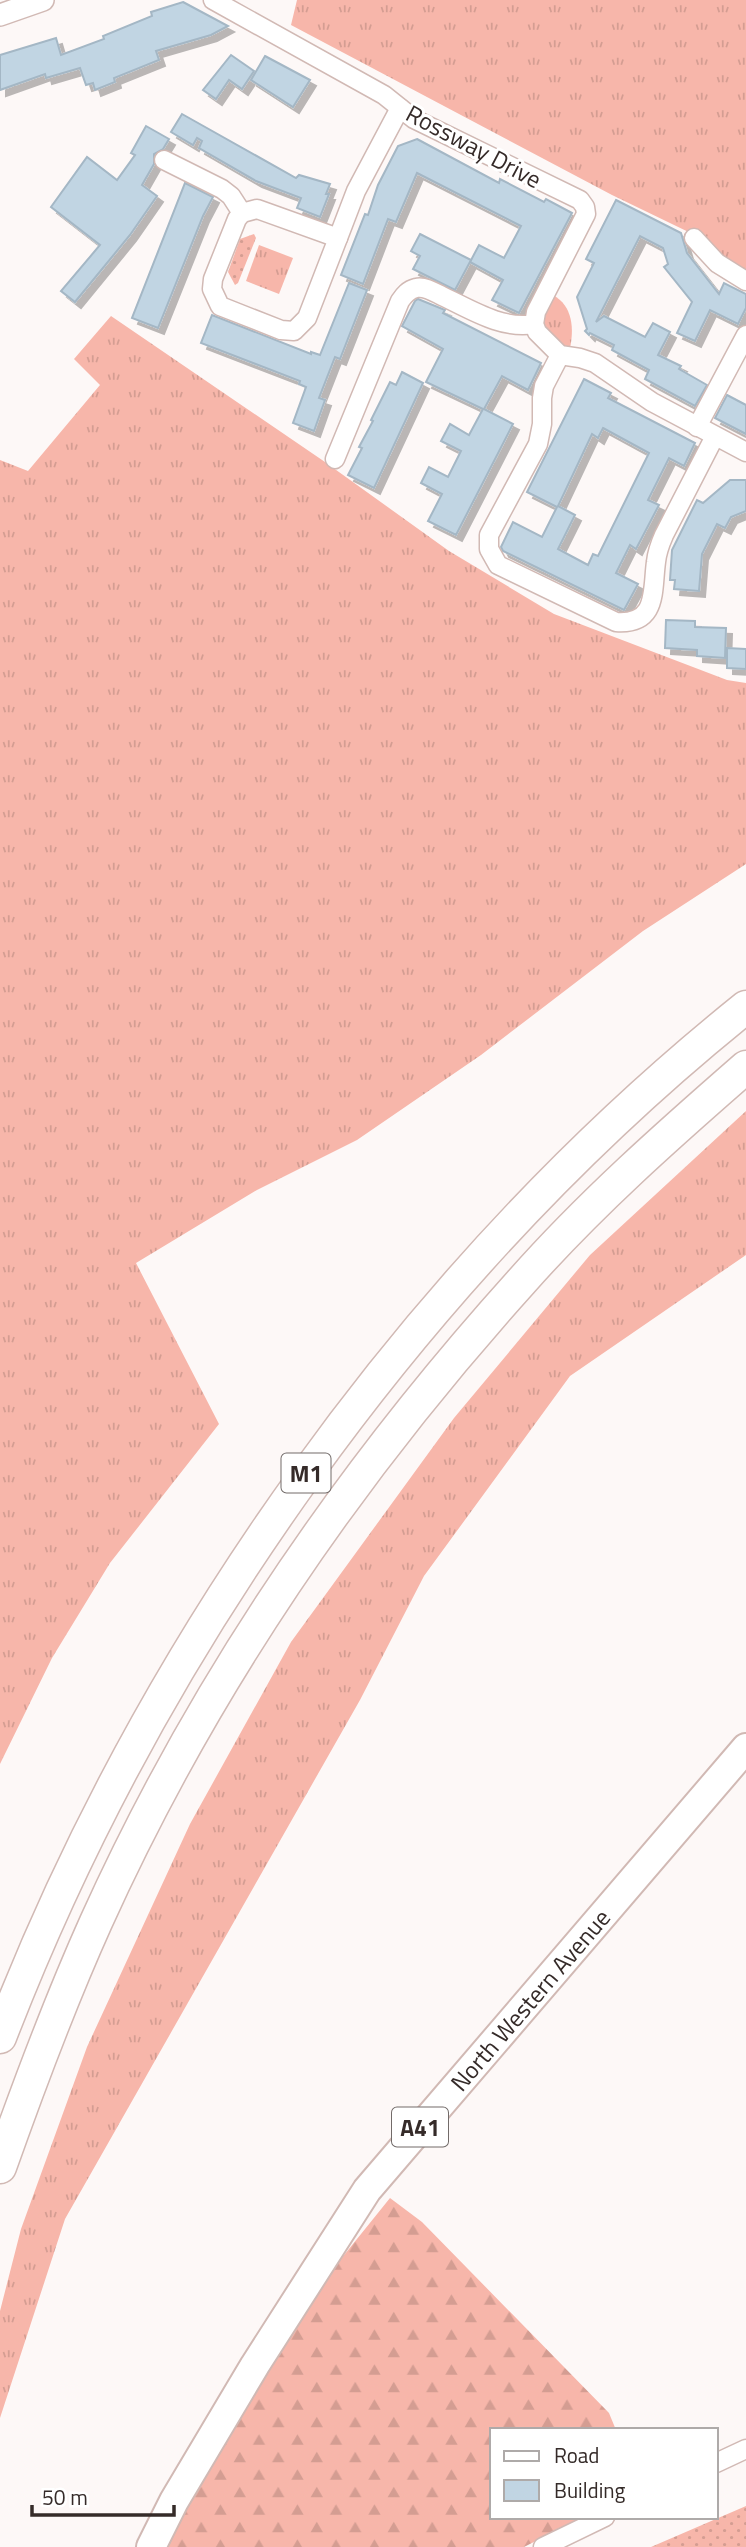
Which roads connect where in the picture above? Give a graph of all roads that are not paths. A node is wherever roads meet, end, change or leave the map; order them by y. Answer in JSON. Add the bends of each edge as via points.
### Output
{"nodes":[{"id":1,"x":43,"y":0,"type":"edge"},
{"id":2,"x":213,"y":0,"type":"edge"},
{"id":3,"x":0,"y":15,"type":"edge"},
{"id":4,"x":400,"y":108,"type":"junction"},
{"id":5,"x":164,"y":160,"type":"dead end"},
{"id":6,"x":242,"y":213,"type":"junction"},
{"id":7,"x":338,"y":238,"type":"junction"},
{"id":8,"x":694,"y":239,"type":"dead end"},
{"id":9,"x":746,"y":281,"type":"edge"},
{"id":10,"x":534,"y":324,"type":"junction"},
{"id":11,"x":746,"y":335,"type":"edge"},
{"id":12,"x":560,"y":355,"type":"junction"},
{"id":13,"x":697,"y":428,"type":"junction"},
{"id":14,"x":715,"y":436,"type":"junction"},
{"id":15,"x":746,"y":452,"type":"edge"},
{"id":16,"x":335,"y":459,"type":"dead end"},
{"id":17,"x":746,"y":1007,"type":"edge"},
{"id":18,"x":746,"y":1067,"type":"edge"},
{"id":19,"x":746,"y":1748,"type":"edge"},
{"id":20,"x":0,"y":2037,"type":"edge"},
{"id":21,"x":0,"y":2167,"type":"edge"},
{"id":22,"x":746,"y":2449,"type":"edge"},
{"id":23,"x":718,"y":2462,"type":"edge"},
{"id":24,"x":601,"y":2519,"type":"edge"},
{"id":25,"x":151,"y":2547,"type":"edge"},
{"id":26,"x":543,"y":2547,"type":"edge"}],
"edges":[{"from":1,"to":3,"type":"street"},
{"from":2,"to":4,"type":"street","name":"Rossway Drive"},
{"from":4,"to":7,"type":"street","via":[[356,191]]},
{"from":4,"to":10,"type":"street","name":"Rossway Drive","via":[[414,120],[580,200],[585,207],[584,221]]},
{"from":5,"to":6,"type":"street","via":[[222,189]]},
{"from":6,"to":7,"type":"street","via":[[265,210]]},
{"from":6,"to":7,"type":"street","via":[[213,279],[215,298],[220,306],[281,330],[294,331],[304,324]]},
{"from":8,"to":9,"type":"street","via":[[717,263]]},
{"from":10,"to":12,"type":"street"},
{"from":10,"to":16,"type":"street","via":[[512,325],[427,289],[407,292]]},
{"from":11,"to":13,"type":"street"},
{"from":12,"to":13,"type":"street","via":[[595,363]]},
{"from":12,"to":14,"type":"street","via":[[544,386],[538,444],[489,535],[489,549],[498,565],[616,622],[641,618],[651,605],[657,551]]},
{"from":13,"to":14,"type":"street"},
{"from":14,"to":15,"type":"street"},
{"from":17,"to":20,"type":"highway","number":"M1","via":[[636,1101],[488,1251],[301,1480],[244,1563],[142,1732],[54,1906]]},
{"from":18,"to":21,"type":"highway","number":"M1","via":[[593,1206],[523,1280],[338,1504],[223,1682],[135,1840],[67,1990]]},
{"from":19,"to":25,"type":"highway","name":"North Western Avenue","number":"A41","via":[[367,2190],[255,2365]]},
{"from":22,"to":23,"type":"street"},
{"from":24,"to":26,"type":"street"}]}
